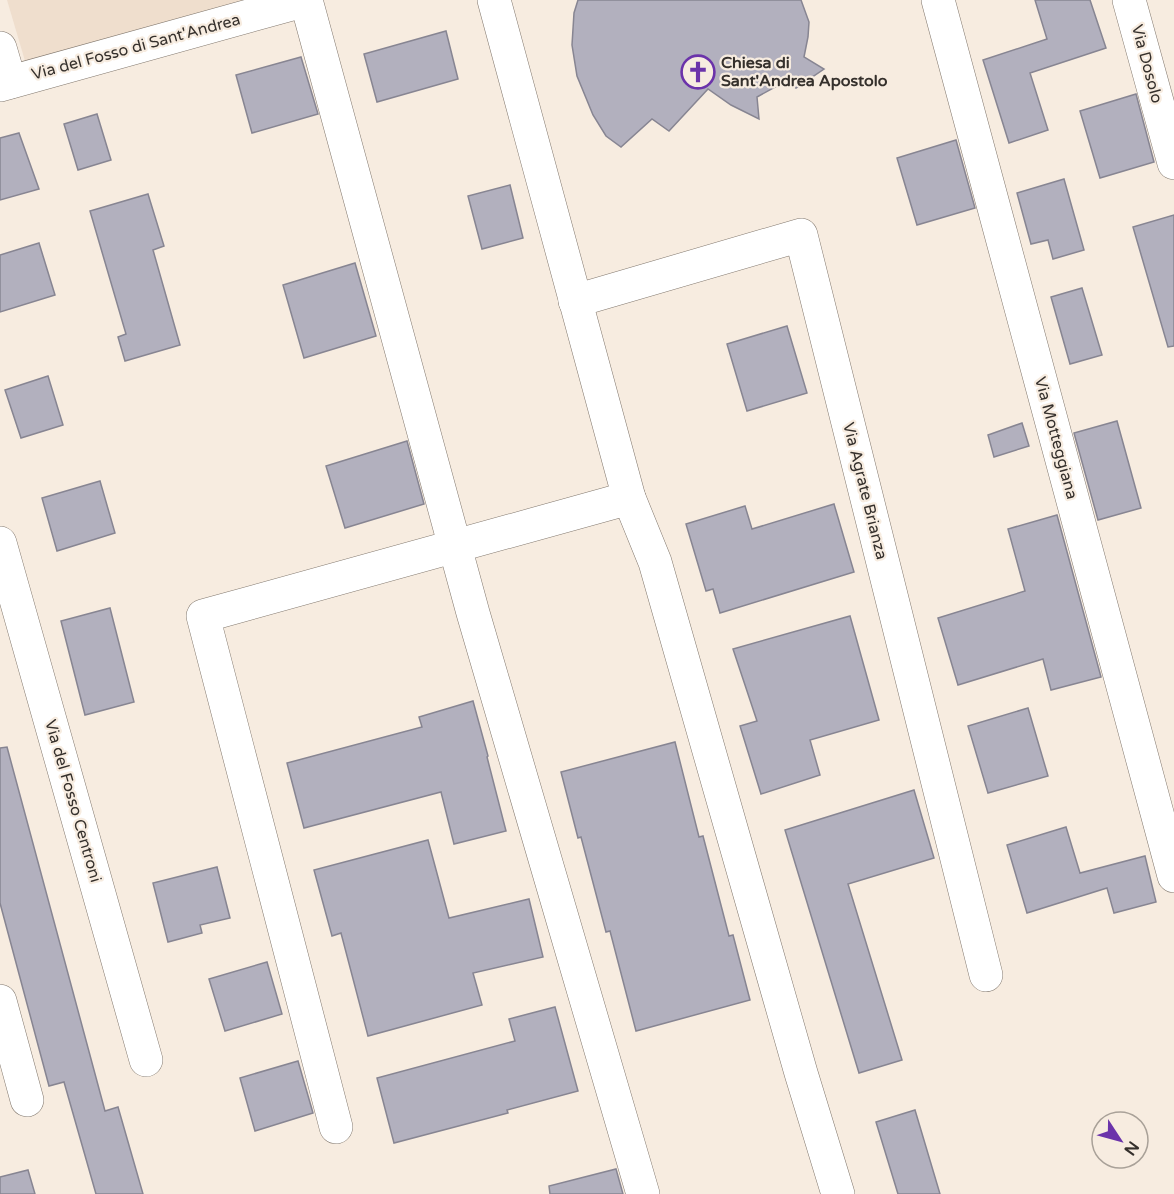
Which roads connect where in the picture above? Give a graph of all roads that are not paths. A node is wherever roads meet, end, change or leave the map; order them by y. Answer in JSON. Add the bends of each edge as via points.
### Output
{"nodes":[{"id":1,"x":306,"y":0,"type":"edge"},
{"id":2,"x":494,"y":0,"type":"edge"},
{"id":3,"x":938,"y":0,"type":"edge"},
{"id":4,"x":1129,"y":0,"type":"edge"},
{"id":5,"x":0,"y":48,"type":"edge"},
{"id":6,"x":5,"y":83,"type":"edge"},
{"id":7,"x":1174,"y":163,"type":"edge"},
{"id":8,"x":575,"y":301,"type":"junction"},
{"id":9,"x":629,"y":498,"type":"junction"},
{"id":10,"x":0,"y":543,"type":"edge"},
{"id":11,"x":455,"y":545,"type":"junction"},
{"id":12,"x":1174,"y":876,"type":"edge"},
{"id":13,"x":986,"y":975,"type":"dead end"},
{"id":14,"x":0,"y":1001,"type":"edge"},
{"id":15,"x":146,"y":1060,"type":"dead end"},
{"id":16,"x":27,"y":1100,"type":"dead end"},
{"id":17,"x":336,"y":1127,"type":"dead end"},
{"id":18,"x":643,"y":1194,"type":"edge"},
{"id":19,"x":838,"y":1194,"type":"edge"}],
"edges":[{"from":1,"to":6,"type":"street","name":"Via del Fosso di Sant'Andrea"},
{"from":1,"to":11,"type":"street"},
{"from":2,"to":8,"type":"street"},
{"from":3,"to":12,"type":"street","name":"Via Motteggiana"},
{"from":4,"to":7,"type":"street","name":"Via Dosolo"},
{"from":5,"to":6,"type":"street"},
{"from":8,"to":9,"type":"street"},
{"from":8,"to":13,"type":"street","name":"Via Agrate Brianza","via":[[801,235]]},
{"from":9,"to":11,"type":"street"},
{"from":9,"to":19,"type":"street","via":[[655,562]]},
{"from":10,"to":15,"type":"street","name":"Via del Fosso Centroni"},
{"from":11,"to":17,"type":"street","via":[[203,616]]},
{"from":11,"to":18,"type":"street"},
{"from":14,"to":16,"type":"street"}]}
